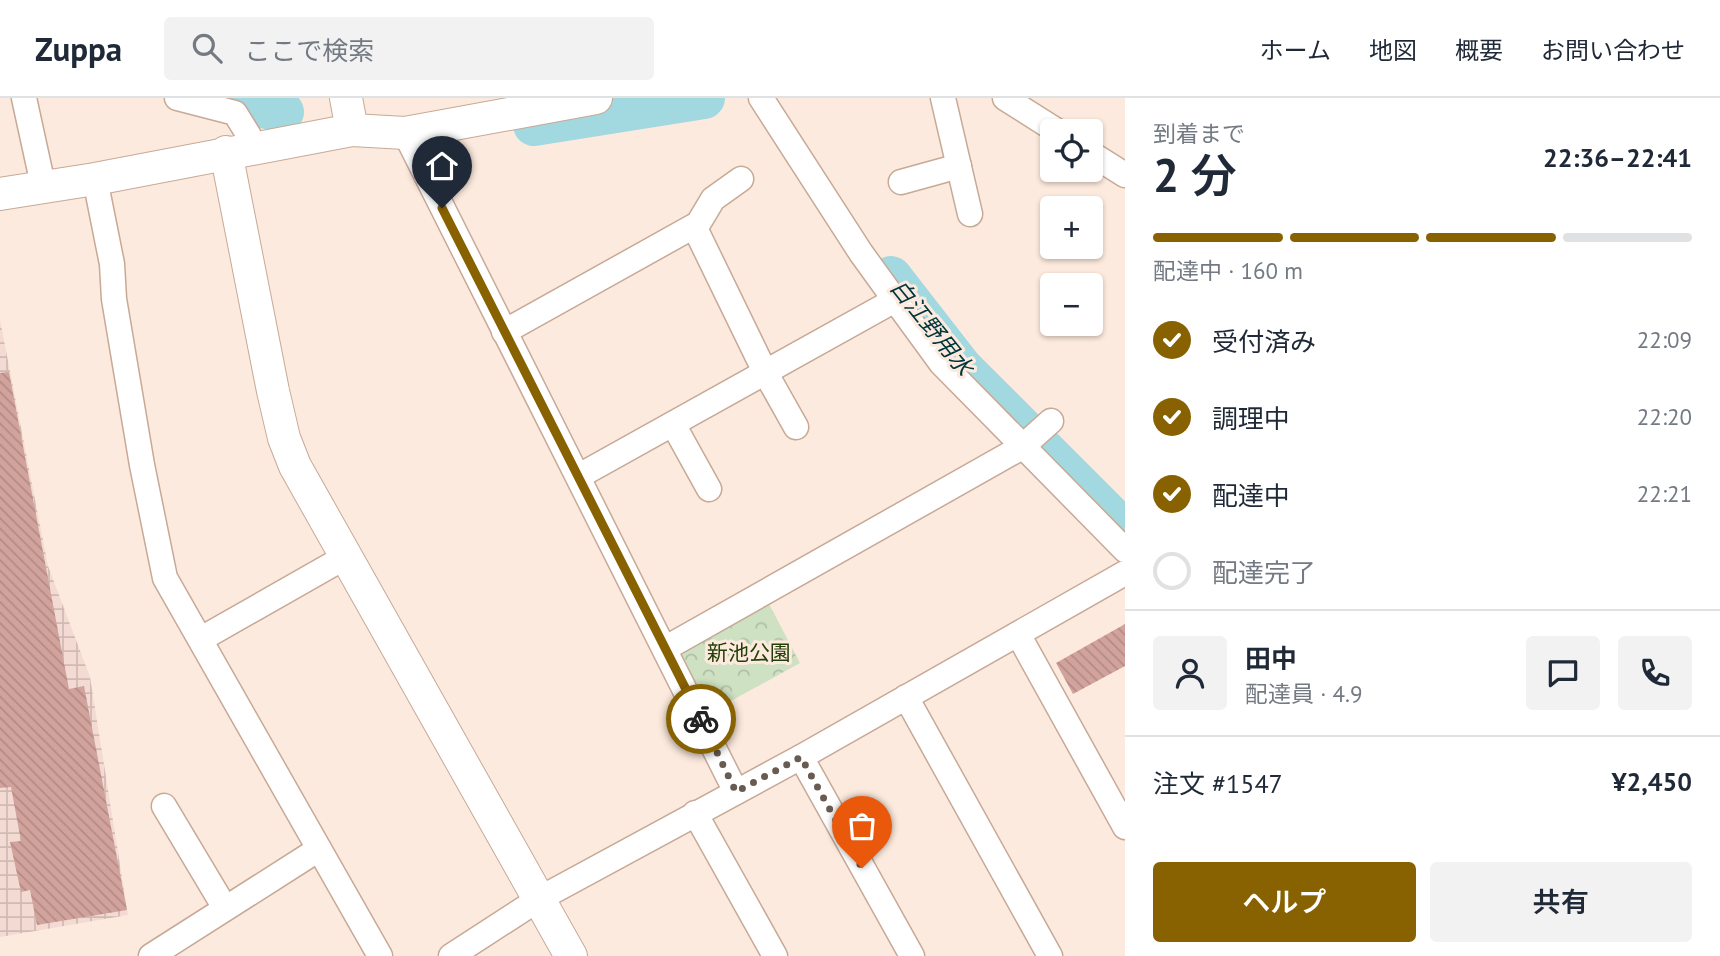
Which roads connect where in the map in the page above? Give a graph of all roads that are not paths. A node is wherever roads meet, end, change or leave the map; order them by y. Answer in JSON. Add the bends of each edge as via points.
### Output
{"nodes":[{"id":1,"x":23,"y":98,"type":"edge"},
{"id":2,"x":177,"y":98,"type":"edge"},
{"id":3,"x":346,"y":98,"type":"edge"},
{"id":4,"x":596,"y":98,"type":"edge"},
{"id":5,"x":761,"y":98,"type":"edge"},
{"id":6,"x":943,"y":98,"type":"edge"},
{"id":7,"x":1005,"y":98,"type":"edge"},
{"id":8,"x":480,"y":108,"type":"edge"},
{"id":9,"x":1040,"y":120,"type":"edge"},
{"id":10,"x":352,"y":130,"type":"junction"},
{"id":11,"x":405,"y":133,"type":"junction"},
{"id":12,"x":241,"y":150,"type":"junction"},
{"id":13,"x":1103,"y":162,"type":"edge"},
{"id":14,"x":959,"y":166,"type":"junction"},
{"id":15,"x":1125,"y":176,"type":"edge"},
{"id":16,"x":741,"y":178,"type":"dead end"},
{"id":17,"x":95,"y":179,"type":"junction"},
{"id":18,"x":901,"y":182,"type":"dead end"},
{"id":19,"x":43,"y":185,"type":"junction"},
{"id":20,"x":0,"y":194,"type":"edge"},
{"id":21,"x":970,"y":214,"type":"dead end"},
{"id":22,"x":695,"y":229,"type":"junction"},
{"id":23,"x":895,"y":300,"type":"junction"},
{"id":24,"x":504,"y":332,"type":"junction"},
{"id":25,"x":765,"y":372,"type":"junction"},
{"id":26,"x":1051,"y":421,"type":"dead end"},
{"id":27,"x":673,"y":424,"type":"junction"},
{"id":28,"x":796,"y":427,"type":"dead end"},
{"id":29,"x":1024,"y":446,"type":"junction"},
{"id":30,"x":579,"y":476,"type":"junction"},
{"id":31,"x":709,"y":489,"type":"dead end"},
{"id":32,"x":1125,"y":551,"type":"edge"},
{"id":33,"x":347,"y":556,"type":"junction"},
{"id":34,"x":1125,"y":573,"type":"edge"},
{"id":35,"x":1018,"y":634,"type":"junction"},
{"id":36,"x":201,"y":639,"type":"junction"},
{"id":37,"x":666,"y":648,"type":"junction"},
{"id":38,"x":906,"y":697,"type":"junction"},
{"id":39,"x":801,"y":757,"type":"junction"},
{"id":40,"x":736,"y":792,"type":"junction"},
{"id":41,"x":164,"y":806,"type":"dead end"},
{"id":42,"x":695,"y":813,"type":"junction"},
{"id":43,"x":1125,"y":827,"type":"edge"},
{"id":44,"x":319,"y":849,"type":"junction"},
{"id":45,"x":539,"y":899,"type":"junction"},
{"id":46,"x":225,"y":908,"type":"junction"},
{"id":47,"x":151,"y":956,"type":"edge"},
{"id":48,"x":380,"y":956,"type":"edge"},
{"id":49,"x":452,"y":956,"type":"edge"},
{"id":50,"x":571,"y":956,"type":"edge"},
{"id":51,"x":775,"y":956,"type":"edge"},
{"id":52,"x":912,"y":956,"type":"edge"},
{"id":53,"x":1050,"y":956,"type":"edge"}],
"edges":[{"from":1,"to":19,"type":"street"},
{"from":2,"to":12,"type":"street","via":[[235,113]]},
{"from":3,"to":10,"type":"street"},
{"from":4,"to":8,"type":"street"},
{"from":5,"to":23,"type":"street"},
{"from":6,"to":14,"type":"street"},
{"from":7,"to":9,"type":"street"},
{"from":8,"to":11,"type":"street"},
{"from":10,"to":11,"type":"street"},
{"from":10,"to":12,"type":"street"},
{"from":11,"to":24,"type":"street"},
{"from":12,"to":17,"type":"street"},
{"from":12,"to":33,"type":"street","via":[[284,438]]},
{"from":13,"to":15,"type":"street"},
{"from":14,"to":18,"type":"street"},
{"from":14,"to":21,"type":"street"},
{"from":16,"to":22,"type":"street","via":[[713,199]]},
{"from":17,"to":19,"type":"street"},
{"from":17,"to":36,"type":"street","via":[[165,578]]},
{"from":19,"to":20,"type":"street"},
{"from":22,"to":24,"type":"street"},
{"from":22,"to":25,"type":"street"},
{"from":23,"to":25,"type":"street"},
{"from":23,"to":29,"type":"street","via":[[941,363]]},
{"from":24,"to":30,"type":"street"},
{"from":25,"to":27,"type":"street"},
{"from":25,"to":28,"type":"street"},
{"from":26,"to":29,"type":"street"},
{"from":27,"to":30,"type":"street"},
{"from":27,"to":31,"type":"street"},
{"from":29,"to":32,"type":"street"},
{"from":29,"to":37,"type":"street"},
{"from":30,"to":37,"type":"street"},
{"from":33,"to":36,"type":"street"},
{"from":33,"to":45,"type":"street"},
{"from":34,"to":35,"type":"street"},
{"from":35,"to":38,"type":"street"},
{"from":35,"to":43,"type":"street"},
{"from":36,"to":44,"type":"street"},
{"from":37,"to":40,"type":"street"},
{"from":38,"to":39,"type":"street"},
{"from":38,"to":53,"type":"street"},
{"from":39,"to":40,"type":"street"},
{"from":39,"to":52,"type":"street"},
{"from":40,"to":42,"type":"street"},
{"from":41,"to":46,"type":"street"},
{"from":42,"to":45,"type":"street"},
{"from":42,"to":51,"type":"street"},
{"from":44,"to":46,"type":"street"},
{"from":44,"to":48,"type":"street"},
{"from":45,"to":49,"type":"street"},
{"from":45,"to":50,"type":"street"},
{"from":46,"to":47,"type":"street"}]}
